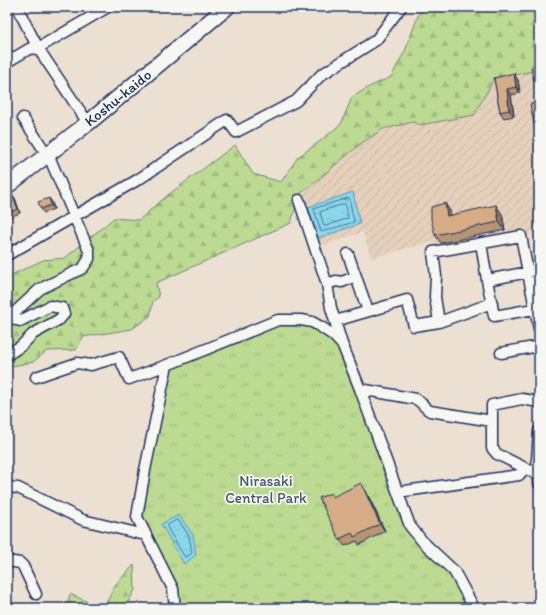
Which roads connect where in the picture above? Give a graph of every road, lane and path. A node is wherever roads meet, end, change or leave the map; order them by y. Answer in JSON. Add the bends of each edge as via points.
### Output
{"nodes":[{"id":1,"x":17,"y":7,"type":"edge"},
{"id":2,"x":108,"y":7,"type":"edge"},
{"id":3,"x":227,"y":7,"type":"edge"},
{"id":4,"x":401,"y":7,"type":"edge"},
{"id":5,"x":38,"y":48,"type":"junction"},
{"id":6,"x":7,"y":62,"type":"edge"},
{"id":7,"x":23,"y":118,"type":"dead end"},
{"id":8,"x":88,"y":123,"type":"junction"},
{"id":9,"x":48,"y":154,"type":"junction"},
{"id":10,"x":7,"y":186,"type":"edge"},
{"id":11,"x":299,"y":200,"type":"dead end"},
{"id":12,"x":75,"y":217,"type":"junction"},
{"id":13,"x":480,"y":243,"type":"junction"},
{"id":14,"x":348,"y":254,"type":"dead end"},
{"id":15,"x":7,"y":255,"type":"edge"},
{"id":16,"x":539,"y":270,"type":"edge"},
{"id":17,"x":528,"y":272,"type":"junction"},
{"id":18,"x":356,"y":276,"type":"junction"},
{"id":19,"x":487,"y":280,"type":"junction"},
{"id":20,"x":327,"y":284,"type":"junction"},
{"id":21,"x":492,"y":304,"type":"junction"},
{"id":22,"x":534,"y":309,"type":"junction"},
{"id":23,"x":368,"y":311,"type":"junction"},
{"id":24,"x":335,"y":321,"type":"junction"},
{"id":25,"x":439,"y":322,"type":"junction"},
{"id":26,"x":539,"y":329,"type":"edge"},
{"id":27,"x":343,"y":346,"type":"junction"},
{"id":28,"x":539,"y":346,"type":"edge"},
{"id":29,"x":501,"y":353,"type":"dead end"},
{"id":30,"x":7,"y":354,"type":"edge"},
{"id":31,"x":163,"y":370,"type":"junction"},
{"id":32,"x":36,"y":377,"type":"dead end"},
{"id":33,"x":360,"y":388,"type":"junction"},
{"id":34,"x":539,"y":402,"type":"edge"},
{"id":35,"x":492,"y":421,"type":"junction"},
{"id":36,"x":539,"y":431,"type":"edge"},
{"id":37,"x":538,"y":459,"type":"edge"},
{"id":38,"x":525,"y":468,"type":"junction"},
{"id":39,"x":538,"y":479,"type":"edge"},
{"id":40,"x":7,"y":487,"type":"edge"},
{"id":41,"x":398,"y":492,"type":"junction"},
{"id":42,"x":145,"y":535,"type":"junction"},
{"id":43,"x":7,"y":561,"type":"edge"},
{"id":44,"x":36,"y":594,"type":"dead end"},
{"id":45,"x":175,"y":608,"type":"edge"},
{"id":46,"x":474,"y":608,"type":"edge"}],
"edges":[{"from":1,"to":5,"type":"street"},
{"from":2,"to":5,"type":"street"},
{"from":3,"to":8,"type":"highway","name":"Koshu-kaido"},
{"from":4,"to":12,"type":"street","via":[[376,40],[321,75],[296,101],[236,132],[228,120],[139,179]]},
{"from":5,"to":6,"type":"street","via":[[29,49]]},
{"from":5,"to":8,"type":"street"},
{"from":7,"to":9,"type":"street"},
{"from":8,"to":9,"type":"highway","name":"Koshu-kaido"},
{"from":9,"to":10,"type":"highway","name":"Koshu-kaido"},
{"from":9,"to":12,"type":"street"},
{"from":11,"to":20,"type":"street"},
{"from":12,"to":15,"type":"street"},
{"from":12,"to":30,"type":"street","via":[[89,251],[89,259],[83,268],[40,289],[15,312],[16,320],[20,321],[50,306],[62,308],[64,314]]},
{"from":13,"to":17,"type":"street","via":[[520,236]]},
{"from":13,"to":19,"type":"street"},
{"from":13,"to":25,"type":"street","via":[[433,252]]},
{"from":14,"to":18,"type":"street"},
{"from":16,"to":17,"type":"street"},
{"from":17,"to":19,"type":"street"},
{"from":17,"to":22,"type":"street"},
{"from":18,"to":20,"type":"street","via":[[342,282]]},
{"from":18,"to":23,"type":"street"},
{"from":19,"to":21,"type":"street"},
{"from":20,"to":24,"type":"street"},
{"from":21,"to":22,"type":"street","via":[[494,316]]},
{"from":21,"to":25,"type":"street"},
{"from":22,"to":26,"type":"street"},
{"from":23,"to":24,"type":"street"},
{"from":23,"to":25,"type":"street","via":[[407,300],[414,326]]},
{"from":24,"to":27,"type":"street"},
{"from":27,"to":31,"type":"street","via":[[333,335],[312,322],[278,320]]},
{"from":27,"to":33,"type":"street"},
{"from":28,"to":29,"type":"street"},
{"from":31,"to":32,"type":"street","via":[[129,379],[119,357],[91,365],[77,363]]},
{"from":31,"to":42,"type":"street","via":[[137,517]]},
{"from":33,"to":35,"type":"street","via":[[416,399],[430,411]]},
{"from":33,"to":41,"type":"street"},
{"from":34,"to":35,"type":"street","via":[[522,399],[492,405]]},
{"from":35,"to":38,"type":"street","via":[[492,448],[497,454]]},
{"from":36,"to":37,"type":"street"},
{"from":37,"to":39,"type":"street"},
{"from":38,"to":39,"type":"street"},
{"from":38,"to":41,"type":"street","via":[[519,475]]},
{"from":40,"to":42,"type":"street","via":[[18,488],[84,520]]},
{"from":41,"to":46,"type":"street","via":[[410,526],[454,571]]},
{"from":42,"to":45,"type":"street","via":[[173,589]]},
{"from":43,"to":44,"type":"street","via":[[23,566]]}]}
